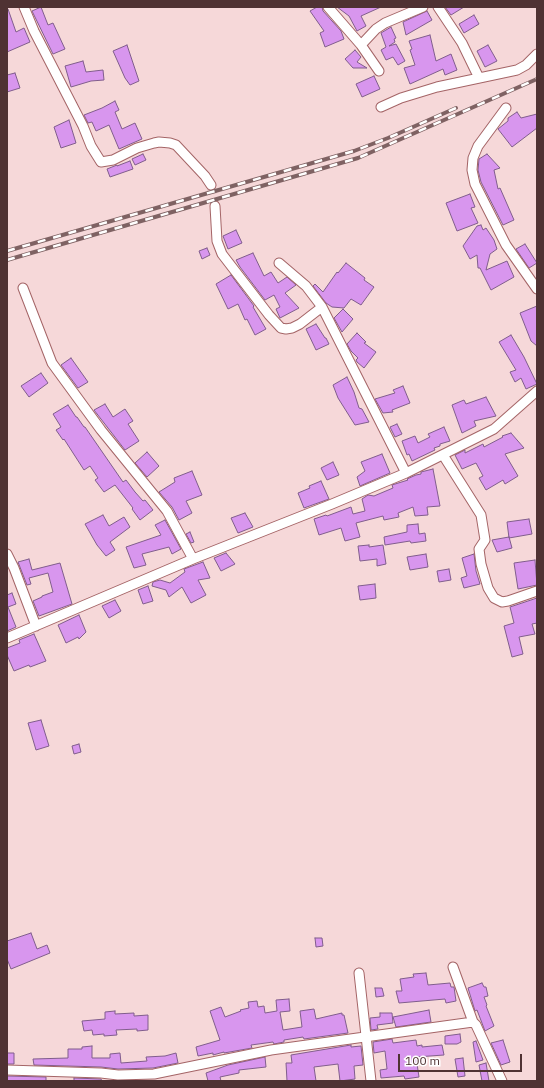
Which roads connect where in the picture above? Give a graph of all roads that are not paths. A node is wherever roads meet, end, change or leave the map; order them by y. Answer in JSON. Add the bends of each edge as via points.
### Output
{"nodes":[{"id":1,"x":24,"y":7,"type":"edge"},
{"id":2,"x":328,"y":7,"type":"edge"},
{"id":3,"x":423,"y":7,"type":"edge"},
{"id":4,"x":438,"y":7,"type":"edge"},
{"id":5,"x":361,"y":45,"type":"junction"},
{"id":6,"x":537,"y":54,"type":"edge"},
{"id":7,"x":378,"y":71,"type":"dead end"},
{"id":8,"x":479,"y":78,"type":"junction"},
{"id":9,"x":381,"y":107,"type":"dead end"},
{"id":10,"x":506,"y":108,"type":"dead end"},
{"id":11,"x":211,"y":185,"type":"tunnel mouth"},
{"id":12,"x":216,"y":206,"type":"tunnel mouth"},
{"id":13,"x":279,"y":263,"type":"dead end"},
{"id":14,"x":23,"y":288,"type":"dead end"},
{"id":15,"x":537,"y":289,"type":"edge"},
{"id":16,"x":322,"y":307,"type":"junction"},
{"id":17,"x":537,"y":391,"type":"edge"},
{"id":18,"x":443,"y":455,"type":"junction"},
{"id":19,"x":406,"y":473,"type":"junction"},
{"id":20,"x":7,"y":554,"type":"edge"},
{"id":21,"x":193,"y":559,"type":"junction"},
{"id":22,"x":537,"y":591,"type":"edge"},
{"id":23,"x":36,"y":626,"type":"junction"},
{"id":24,"x":7,"y":638,"type":"edge"},
{"id":25,"x":453,"y":967,"type":"dead end"},
{"id":26,"x":359,"y":973,"type":"dead end"},
{"id":27,"x":473,"y":1022,"type":"junction"},
{"id":28,"x":366,"y":1037,"type":"junction"},
{"id":29,"x":7,"y":1070,"type":"edge"},
{"id":30,"x":371,"y":1081,"type":"edge"},
{"id":31,"x":502,"y":1081,"type":"edge"}],
"edges":[{"from":1,"to":11,"type":"street","via":[[101,162],[113,160],[154,143],[170,143],[176,145],[190,159]]},
{"from":2,"to":5,"type":"street"},
{"from":3,"to":5,"type":"street","via":[[385,23]]},
{"from":4,"to":8,"type":"street","via":[[462,43]]},
{"from":5,"to":7,"type":"street"},
{"from":6,"to":8,"type":"street","via":[[517,70]]},
{"from":8,"to":9,"type":"street","via":[[437,87]]},
{"from":10,"to":15,"type":"street","via":[[478,146],[472,170],[475,184],[506,245]]},
{"from":12,"to":16,"type":"street","via":[[217,241],[222,254],[281,328],[292,328],[300,324]]},
{"from":13,"to":16,"type":"street","via":[[306,286]]},
{"from":14,"to":21,"type":"street","via":[[52,363],[101,430],[167,511]]},
{"from":16,"to":19,"type":"street"},
{"from":17,"to":18,"type":"street","via":[[494,429]]},
{"from":18,"to":19,"type":"street"},
{"from":18,"to":22,"type":"street","via":[[481,515],[485,540],[479,549],[480,564],[494,598],[502,602]]},
{"from":19,"to":21,"type":"street"},
{"from":20,"to":23,"type":"street"},
{"from":21,"to":23,"type":"street"},
{"from":23,"to":24,"type":"street"},
{"from":25,"to":27,"type":"street"},
{"from":26,"to":28,"type":"street"},
{"from":27,"to":28,"type":"street"},
{"from":27,"to":31,"type":"street"},
{"from":28,"to":29,"type":"street","via":[[271,1050],[154,1074]]},
{"from":28,"to":30,"type":"street"}]}
